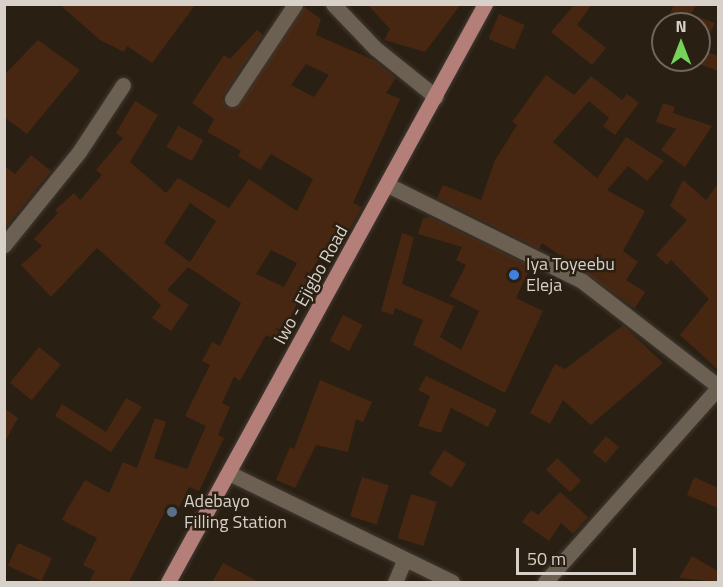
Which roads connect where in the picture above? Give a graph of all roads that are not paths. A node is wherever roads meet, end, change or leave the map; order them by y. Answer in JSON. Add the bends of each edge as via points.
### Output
{"nodes":[{"id":1,"x":295,"y":4,"type":"edge"},
{"id":2,"x":333,"y":4,"type":"edge"},
{"id":3,"x":485,"y":4,"type":"edge"},
{"id":4,"x":123,"y":86,"type":"dead end"},
{"id":5,"x":436,"y":97,"type":"junction"},
{"id":6,"x":231,"y":99,"type":"dead end"},
{"id":7,"x":388,"y":185,"type":"junction"},
{"id":8,"x":4,"y":245,"type":"edge"},
{"id":9,"x":718,"y":387,"type":"edge"},
{"id":10,"x":229,"y":474,"type":"junction"},
{"id":11,"x":404,"y":561,"type":"junction"},
{"id":12,"x":168,"y":582,"type":"edge"},
{"id":13,"x":395,"y":582,"type":"edge"},
{"id":14,"x":452,"y":582,"type":"edge"},
{"id":15,"x":545,"y":582,"type":"edge"}],
"edges":[{"from":1,"to":6,"type":"street"},
{"from":2,"to":5,"type":"street","via":[[375,48]]},
{"from":3,"to":5,"type":"main road","name":"Iwo - Ejigbo Road"},
{"from":4,"to":8,"type":"street","via":[[79,152]]},
{"from":5,"to":7,"type":"main road","name":"Iwo - Ejigbo Road"},
{"from":7,"to":9,"type":"street","via":[[582,281]]},
{"from":7,"to":10,"type":"main road","name":"Iwo - Ejigbo Road"},
{"from":9,"to":15,"type":"street"},
{"from":10,"to":11,"type":"street"},
{"from":10,"to":12,"type":"main road","name":"Iwo - Ejigbo Road"},
{"from":11,"to":13,"type":"street"},
{"from":11,"to":14,"type":"street"}]}
